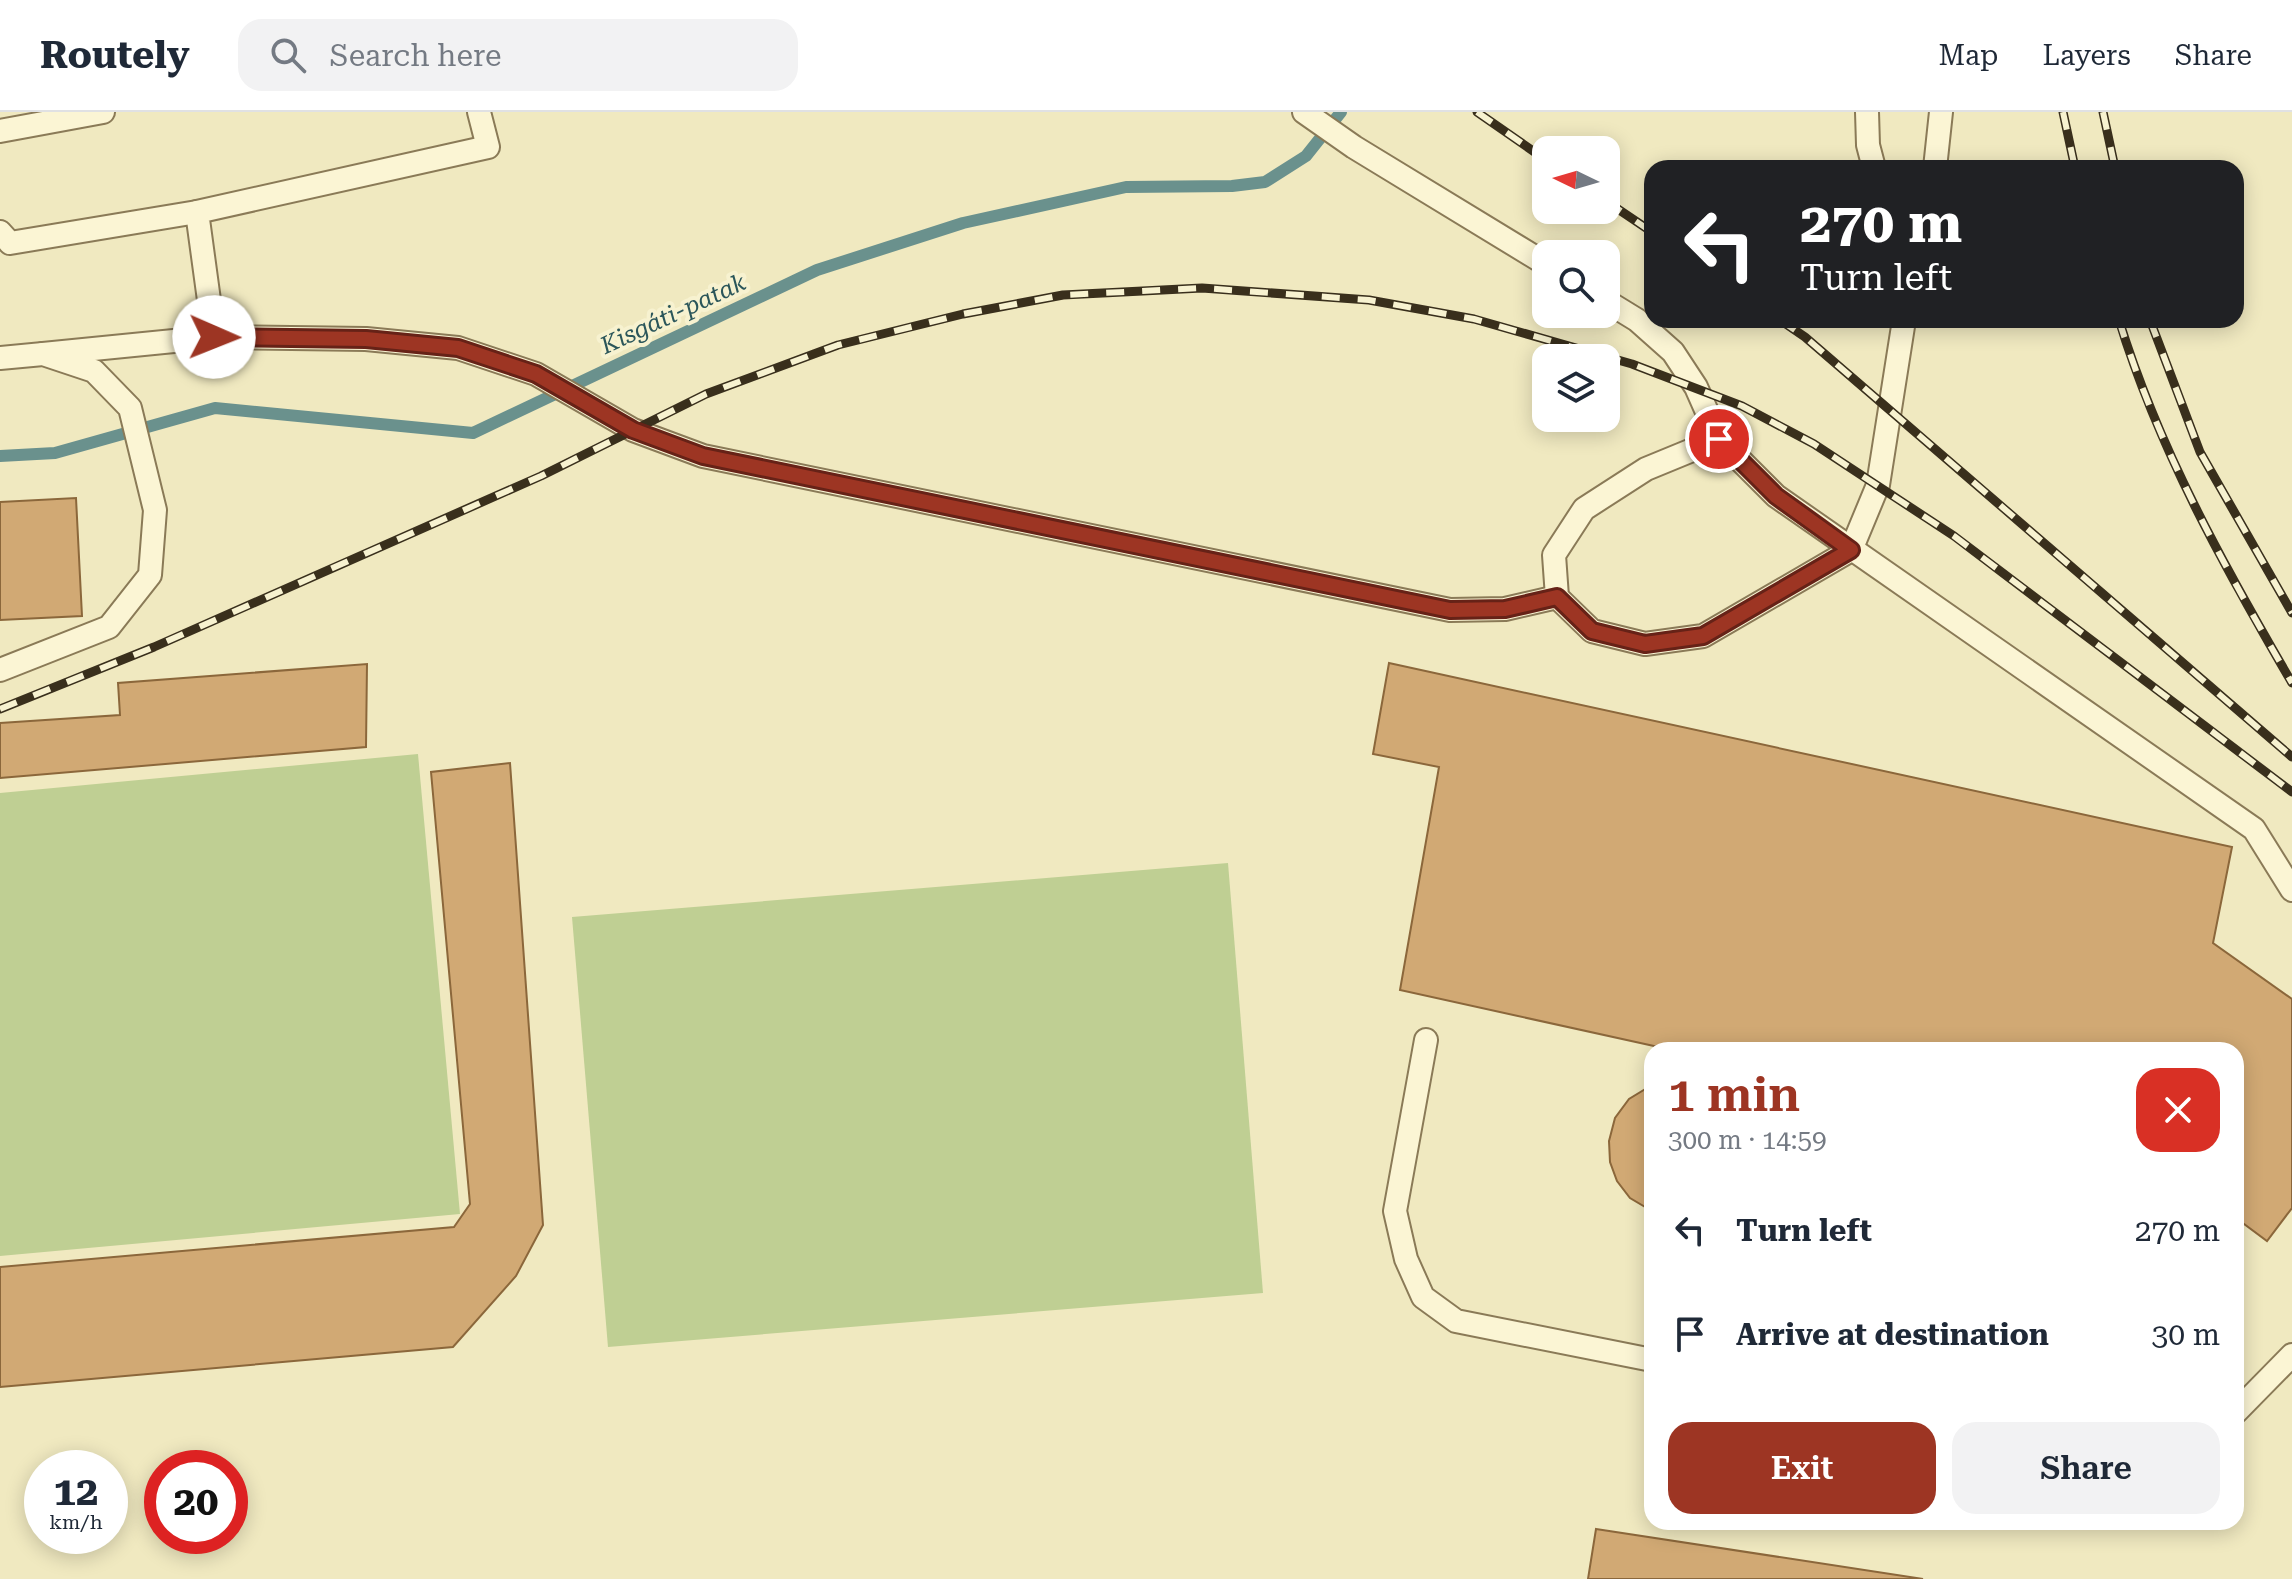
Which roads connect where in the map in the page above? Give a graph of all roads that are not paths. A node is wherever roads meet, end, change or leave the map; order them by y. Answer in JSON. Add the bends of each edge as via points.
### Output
{"nodes":[{"id":1,"x":103,"y":112,"type":"edge"},
{"id":2,"x":479,"y":112,"type":"edge"},
{"id":3,"x":1304,"y":112,"type":"edge"},
{"id":4,"x":1867,"y":112,"type":"edge"},
{"id":5,"x":1941,"y":112,"type":"edge"},
{"id":6,"x":0,"y":131,"type":"edge"},
{"id":7,"x":1872,"y":160,"type":"edge"},
{"id":8,"x":1936,"y":160,"type":"edge"},
{"id":9,"x":197,"y":212,"type":"junction"},
{"id":10,"x":0,"y":232,"type":"edge"},
{"id":11,"x":1532,"y":255,"type":"edge"},
{"id":12,"x":1620,"y":310,"type":"edge"},
{"id":13,"x":1644,"y":326,"type":"edge"},
{"id":14,"x":1646,"y":328,"type":"edge"},
{"id":15,"x":1903,"y":328,"type":"edge"},
{"id":16,"x":214,"y":337,"type":"junction"},
{"id":17,"x":43,"y":354,"type":"junction"},
{"id":18,"x":0,"y":358,"type":"edge"},
{"id":19,"x":1719,"y":439,"type":"junction"},
{"id":20,"x":1851,"y":550,"type":"junction"},
{"id":21,"x":1557,"y":597,"type":"junction"},
{"id":22,"x":0,"y":670,"type":"edge"},
{"id":23,"x":2292,"y":890,"type":"edge"},
{"id":24,"x":1426,"y":1040,"type":"dead end"},
{"id":25,"x":2292,"y":1355,"type":"edge"},
{"id":26,"x":1644,"y":1358,"type":"edge"},
{"id":27,"x":2244,"y":1404,"type":"edge"}],
"edges":[{"from":1,"to":6,"type":"lane"},
{"from":2,"to":9,"type":"lane","via":[[488,147]]},
{"from":3,"to":11,"type":"lane"},
{"from":4,"to":7,"type":"lane"},
{"from":5,"to":8,"type":"lane"},
{"from":9,"to":10,"type":"lane","via":[[10,243]]},
{"from":9,"to":16,"type":"lane"},
{"from":12,"to":13,"type":"lane"},
{"from":14,"to":19,"type":"lane","via":[[1673,352]]},
{"from":15,"to":20,"type":"lane","via":[[1878,485]]},
{"from":16,"to":17,"type":"lane"},
{"from":16,"to":21,"type":"lane","via":[[366,339],[458,348],[536,374],[633,430],[703,456],[1450,610],[1505,609]]},
{"from":17,"to":18,"type":"lane"},
{"from":17,"to":22,"type":"lane","via":[[94,371],[130,408],[155,510],[150,575],[109,627]]},
{"from":19,"to":20,"type":"lane","via":[[1776,496]]},
{"from":19,"to":21,"type":"lane","via":[[1646,469],[1584,509],[1554,555]]},
{"from":20,"to":21,"type":"lane","via":[[1703,636],[1645,644],[1592,631]]},
{"from":20,"to":23,"type":"lane","via":[[2254,829]]},
{"from":24,"to":26,"type":"lane","via":[[1395,1211],[1406,1259],[1423,1297],[1456,1321]]},
{"from":25,"to":27,"type":"lane"}]}
